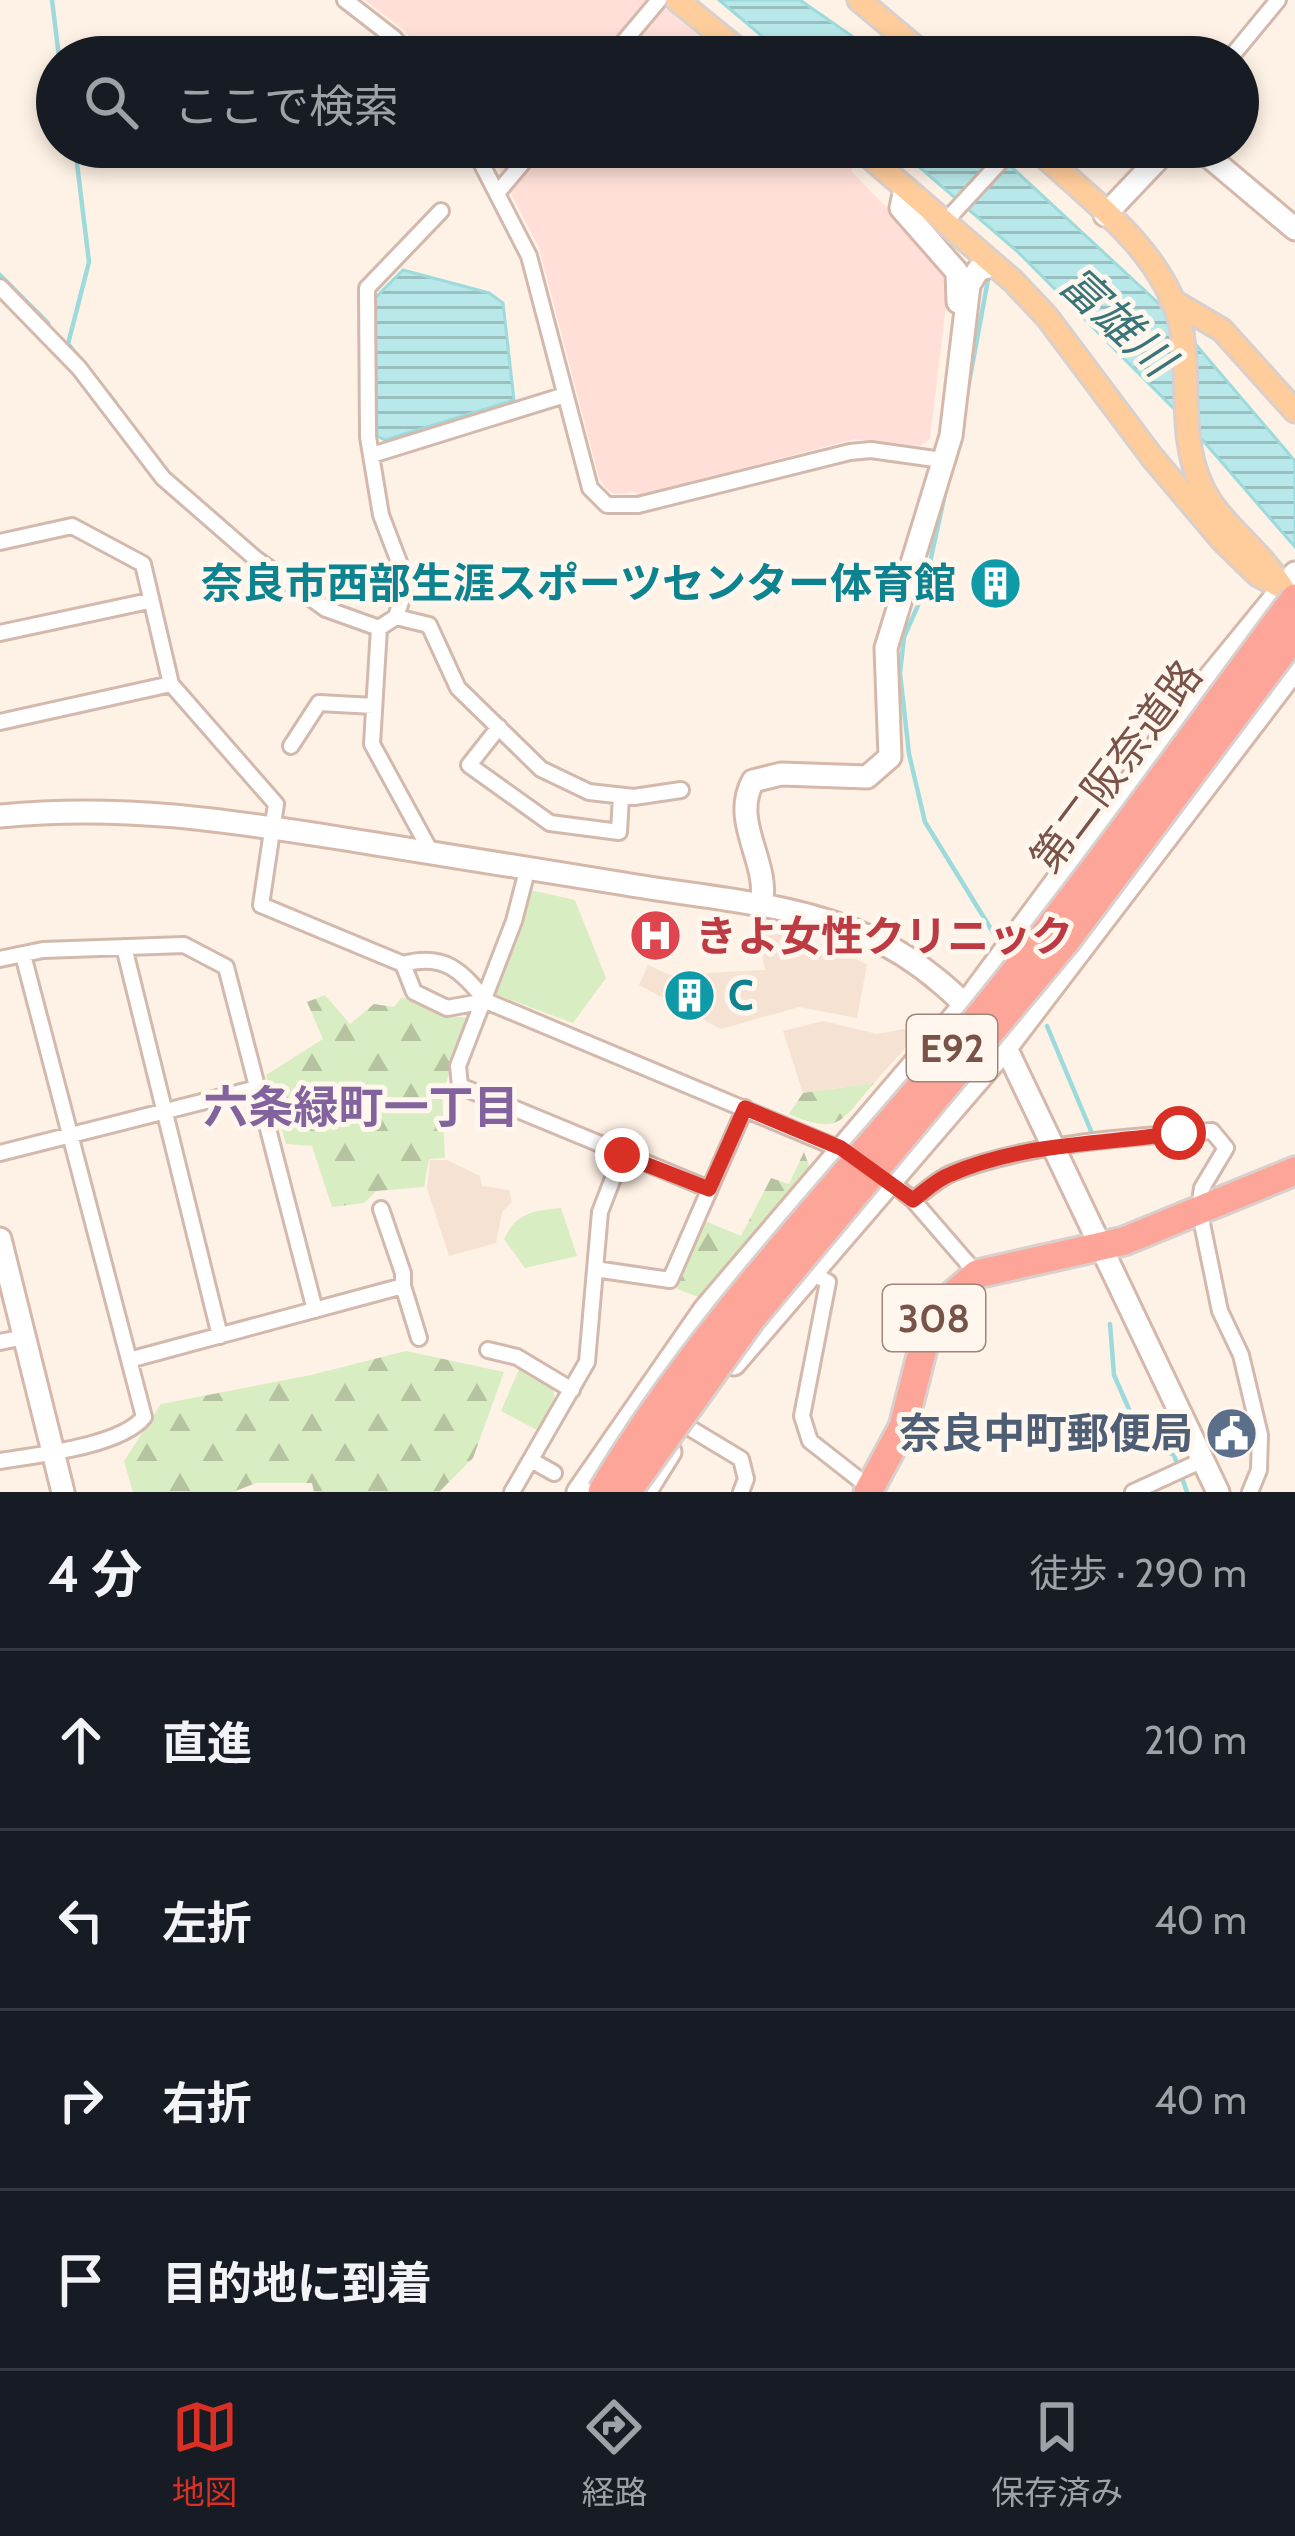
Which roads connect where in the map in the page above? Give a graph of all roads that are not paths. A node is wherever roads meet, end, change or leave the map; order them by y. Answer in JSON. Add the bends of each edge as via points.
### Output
{"nodes":[{"id":1,"x":345,"y":0,"type":"edge"},
{"id":2,"x":659,"y":0,"type":"edge"},
{"id":3,"x":677,"y":0,"type":"edge"},
{"id":4,"x":859,"y":0,"type":"edge"},
{"id":5,"x":1278,"y":0,"type":"edge"},
{"id":6,"x":391,"y":36,"type":"edge"},
{"id":7,"x":629,"y":36,"type":"edge"},
{"id":8,"x":721,"y":36,"type":"edge"},
{"id":9,"x":902,"y":36,"type":"edge"},
{"id":10,"x":1248,"y":36,"type":"edge"},
{"id":11,"x":485,"y":168,"type":"edge"},
{"id":12,"x":518,"y":168,"type":"edge"},
{"id":13,"x":881,"y":168,"type":"edge"},
{"id":14,"x":995,"y":168,"type":"edge"},
{"id":15,"x":1056,"y":168,"type":"edge"},
{"id":16,"x":1149,"y":168,"type":"edge"},
{"id":17,"x":1222,"y":168,"type":"edge"},
{"id":18,"x":905,"y":189,"type":"junction"},
{"id":19,"x":498,"y":192,"type":"junction"},
{"id":20,"x":441,"y":212,"type":"dead end"},
{"id":21,"x":1105,"y":214,"type":"junction"},
{"id":22,"x":948,"y":219,"type":"junction"},
{"id":23,"x":1295,"y":229,"type":"edge"},
{"id":24,"x":993,"y":266,"type":"junction"},
{"id":25,"x":0,"y":287,"type":"edge"},
{"id":26,"x":1173,"y":305,"type":"junction"},
{"id":27,"x":565,"y":395,"type":"junction"},
{"id":28,"x":1295,"y":411,"type":"edge"},
{"id":29,"x":944,"y":453,"type":"junction"},
{"id":30,"x":372,"y":455,"type":"junction"},
{"id":31,"x":0,"y":542,"type":"edge"},
{"id":32,"x":1292,"y":591,"type":"edge"},
{"id":33,"x":149,"y":601,"type":"junction"},
{"id":34,"x":396,"y":617,"type":"junction"},
{"id":35,"x":379,"y":628,"type":"junction"},
{"id":36,"x":0,"y":633,"type":"edge"},
{"id":37,"x":1295,"y":635,"type":"edge"},
{"id":38,"x":1295,"y":669,"type":"edge"},
{"id":39,"x":172,"y":684,"type":"junction"},
{"id":40,"x":374,"y":706,"type":"junction"},
{"id":41,"x":0,"y":722,"type":"edge"},
{"id":42,"x":499,"y":727,"type":"junction"},
{"id":43,"x":291,"y":746,"type":"dead end"},
{"id":44,"x":681,"y":790,"type":"dead end"},
{"id":45,"x":621,"y":796,"type":"junction"},
{"id":46,"x":0,"y":815,"type":"edge"},
{"id":47,"x":275,"y":828,"type":"junction"},
{"id":48,"x":431,"y":852,"type":"junction"},
{"id":49,"x":528,"y":867,"type":"junction"},
{"id":50,"x":761,"y":905,"type":"junction"},
{"id":51,"x":124,"y":947,"type":"junction"},
{"id":52,"x":23,"y":955,"type":"junction"},
{"id":53,"x":0,"y":959,"type":"edge"},
{"id":54,"x":403,"y":964,"type":"junction"},
{"id":55,"x":486,"y":1001,"type":"junction"},
{"id":56,"x":966,"y":1003,"type":"junction"},
{"id":57,"x":1006,"y":1048,"type":"junction"},
{"id":58,"x":257,"y":1088,"type":"junction"},
{"id":59,"x":745,"y":1108,"type":"junction"},
{"id":60,"x":166,"y":1111,"type":"junction"},
{"id":61,"x":71,"y":1135,"type":"junction"},
{"id":62,"x":1053,"y":1144,"type":"junction"},
{"id":63,"x":841,"y":1148,"type":"junction"},
{"id":64,"x":0,"y":1153,"type":"edge"},
{"id":65,"x":622,"y":1155,"type":"junction"},
{"id":66,"x":1295,"y":1171,"type":"edge"},
{"id":67,"x":892,"y":1181,"type":"junction"},
{"id":68,"x":709,"y":1189,"type":"junction"},
{"id":69,"x":913,"y":1200,"type":"junction"},
{"id":70,"x":381,"y":1209,"type":"dead end"},
{"id":71,"x":1199,"y":1209,"type":"junction"},
{"id":72,"x":1,"y":1245,"type":"edge"},
{"id":73,"x":1100,"y":1247,"type":"junction"},
{"id":74,"x":595,"y":1269,"type":"junction"},
{"id":75,"x":810,"y":1272,"type":"junction"},
{"id":76,"x":977,"y":1274,"type":"junction"},
{"id":77,"x":403,"y":1286,"type":"junction"},
{"id":78,"x":315,"y":1310,"type":"junction"},
{"id":79,"x":220,"y":1336,"type":"junction"},
{"id":80,"x":25,"y":1337,"type":"junction"},
{"id":81,"x":419,"y":1338,"type":"dead end"},
{"id":82,"x":0,"y":1342,"type":"edge"},
{"id":83,"x":488,"y":1350,"type":"dead end"},
{"id":84,"x":129,"y":1360,"type":"junction"},
{"id":85,"x":572,"y":1390,"type":"junction"},
{"id":86,"x":688,"y":1426,"type":"junction"},
{"id":87,"x":54,"y":1452,"type":"junction"},
{"id":88,"x":531,"y":1460,"type":"junction"},
{"id":89,"x":1201,"y":1460,"type":"junction"},
{"id":90,"x":0,"y":1461,"type":"edge"},
{"id":91,"x":554,"y":1473,"type":"dead end"},
{"id":92,"x":870,"y":1491,"type":"edge"},
{"id":93,"x":63,"y":1492,"type":"edge"},
{"id":94,"x":512,"y":1492,"type":"edge"},
{"id":95,"x":578,"y":1492,"type":"edge"},
{"id":96,"x":602,"y":1492,"type":"edge"},
{"id":97,"x":627,"y":1492,"type":"edge"},
{"id":98,"x":645,"y":1492,"type":"edge"},
{"id":99,"x":741,"y":1492,"type":"edge"},
{"id":100,"x":1133,"y":1492,"type":"edge"},
{"id":101,"x":1218,"y":1492,"type":"edge"},
{"id":102,"x":1250,"y":1492,"type":"edge"}],
"edges":[{"from":1,"to":6,"type":"street"},
{"from":2,"to":7,"type":"street"},
{"from":3,"to":8,"type":"main road"},
{"from":4,"to":9,"type":"main road"},
{"from":5,"to":10,"type":"street"},
{"from":11,"to":19,"type":"street"},
{"from":12,"to":19,"type":"street"},
{"from":13,"to":18,"type":"main road"},
{"from":14,"to":22,"type":"street"},
{"from":15,"to":21,"type":"main road"},
{"from":16,"to":21,"type":"street"},
{"from":17,"to":23,"type":"street"},
{"from":18,"to":22,"type":"main road"},
{"from":18,"to":29,"type":"street","via":[[901,208],[953,263],[959,281]]},
{"from":19,"to":27,"type":"street","via":[[529,256]]},
{"from":20,"to":30,"type":"street","via":[[367,288]]},
{"from":21,"to":26,"type":"main road","via":[[1139,247]]},
{"from":22,"to":24,"type":"main road"},
{"from":24,"to":29,"type":"street","via":[[978,270],[969,285]]},
{"from":24,"to":32,"type":"main road","via":[[1047,317],[1222,540],[1258,575]]},
{"from":25,"to":35,"type":"street","via":[[79,368],[163,478],[326,609]]},
{"from":26,"to":28,"type":"main road","via":[[1222,330]]},
{"from":26,"to":32,"type":"main road","via":[[1186,426],[1203,490]]},
{"from":27,"to":29,"type":"street","via":[[590,488],[607,506],[850,452]]},
{"from":27,"to":30,"type":"street"},
{"from":29,"to":50,"type":"street","via":[[886,648],[890,758],[867,778],[753,782],[746,801]]},
{"from":30,"to":34,"type":"street","via":[[406,583]]},
{"from":31,"to":33,"type":"street","via":[[72,526],[143,564]]},
{"from":32,"to":56,"type":"street","via":[[1187,705]]},
{"from":32,"to":96,"type":"highway","name":"第二阪奈道路","number":"E92","bridge":true,"via":[[966,1033],[721,1324]]},
{"from":33,"to":36,"type":"street"},
{"from":33,"to":39,"type":"street"},
{"from":34,"to":35,"type":"street"},
{"from":34,"to":42,"type":"street","via":[[429,626],[458,688]]},
{"from":35,"to":40,"type":"street"},
{"from":37,"to":97,"type":"highway","name":"第二阪奈道路","number":"E92","bridge":true,"via":[[1038,976],[752,1318]]},
{"from":38,"to":57,"type":"street"},
{"from":39,"to":41,"type":"street"},
{"from":39,"to":47,"type":"street","via":[[276,803]]},
{"from":40,"to":43,"type":"street","via":[[319,703]]},
{"from":40,"to":48,"type":"street","via":[[372,744]]},
{"from":42,"to":45,"type":"street","via":[[542,770],[589,792]]},
{"from":42,"to":45,"type":"street","via":[[470,765],[550,824],[619,832]]},
{"from":44,"to":45,"type":"street"},
{"from":46,"to":47,"type":"street","via":[[140,810]]},
{"from":47,"to":48,"type":"street"},
{"from":47,"to":54,"type":"street","via":[[261,904]]},
{"from":48,"to":49,"type":"street"},
{"from":49,"to":50,"type":"street"},
{"from":49,"to":55,"type":"street"},
{"from":50,"to":56,"type":"street","via":[[867,935]]},
{"from":51,"to":52,"type":"street"},
{"from":51,"to":58,"type":"street","via":[[184,945],[226,967]]},
{"from":51,"to":60,"type":"street"},
{"from":52,"to":53,"type":"street"},
{"from":52,"to":61,"type":"street"},
{"from":54,"to":55,"type":"street","via":[[428,957],[464,973]]},
{"from":54,"to":55,"type":"street","via":[[414,992],[447,1008]]},
{"from":55,"to":59,"type":"street"},
{"from":55,"to":65,"type":"street","via":[[458,1066],[460,1086]]},
{"from":56,"to":57,"type":"street"},
{"from":56,"to":63,"type":"street"},
{"from":57,"to":62,"type":"street"},
{"from":57,"to":67,"type":"street"},
{"from":58,"to":60,"type":"street"},
{"from":58,"to":78,"type":"street"},
{"from":59,"to":63,"type":"street"},
{"from":59,"to":68,"type":"street"},
{"from":60,"to":61,"type":"street"},
{"from":60,"to":79,"type":"street"},
{"from":61,"to":64,"type":"street"},
{"from":61,"to":84,"type":"street"},
{"from":62,"to":69,"type":"street","via":[[948,1174]]},
{"from":62,"to":71,"type":"street","via":[[1212,1131],[1226,1148]]},
{"from":62,"to":73,"type":"street"},
{"from":63,"to":67,"type":"street"},
{"from":63,"to":95,"type":"street","via":[[705,1309]]},
{"from":65,"to":68,"type":"street"},
{"from":65,"to":74,"type":"street","via":[[600,1212]]},
{"from":66,"to":71,"type":"highway","number":"308"},
{"from":67,"to":69,"type":"street"},
{"from":67,"to":75,"type":"street"},
{"from":68,"to":74,"type":"street","via":[[670,1280]]},
{"from":69,"to":76,"type":"street"},
{"from":70,"to":77,"type":"street"},
{"from":71,"to":73,"type":"highway","number":"308"},
{"from":71,"to":102,"type":"street","via":[[1220,1311],[1256,1418],[1259,1470]]},
{"from":72,"to":80,"type":"street"},
{"from":73,"to":76,"type":"highway","number":"308"},
{"from":73,"to":89,"type":"street"},
{"from":74,"to":85,"type":"street","via":[[587,1362]]},
{"from":75,"to":86,"type":"street"},
{"from":75,"to":92,"type":"street","via":[[827,1282],[802,1416],[810,1441]]},
{"from":76,"to":92,"type":"highway","number":"308","via":[[928,1328],[902,1427]]},
{"from":77,"to":78,"type":"street"},
{"from":77,"to":81,"type":"street"},
{"from":78,"to":79,"type":"street"},
{"from":79,"to":84,"type":"street"},
{"from":80,"to":82,"type":"street"},
{"from":80,"to":87,"type":"street"},
{"from":83,"to":85,"type":"street","via":[[517,1357]]},
{"from":84,"to":87,"type":"street","via":[[144,1417],[134,1429]]},
{"from":85,"to":88,"type":"street"},
{"from":86,"to":98,"type":"street"},
{"from":86,"to":99,"type":"street","via":[[741,1459]]},
{"from":87,"to":90,"type":"street"},
{"from":87,"to":93,"type":"street"},
{"from":88,"to":91,"type":"street"},
{"from":88,"to":94,"type":"street"},
{"from":89,"to":100,"type":"street"},
{"from":89,"to":101,"type":"street"}]}
